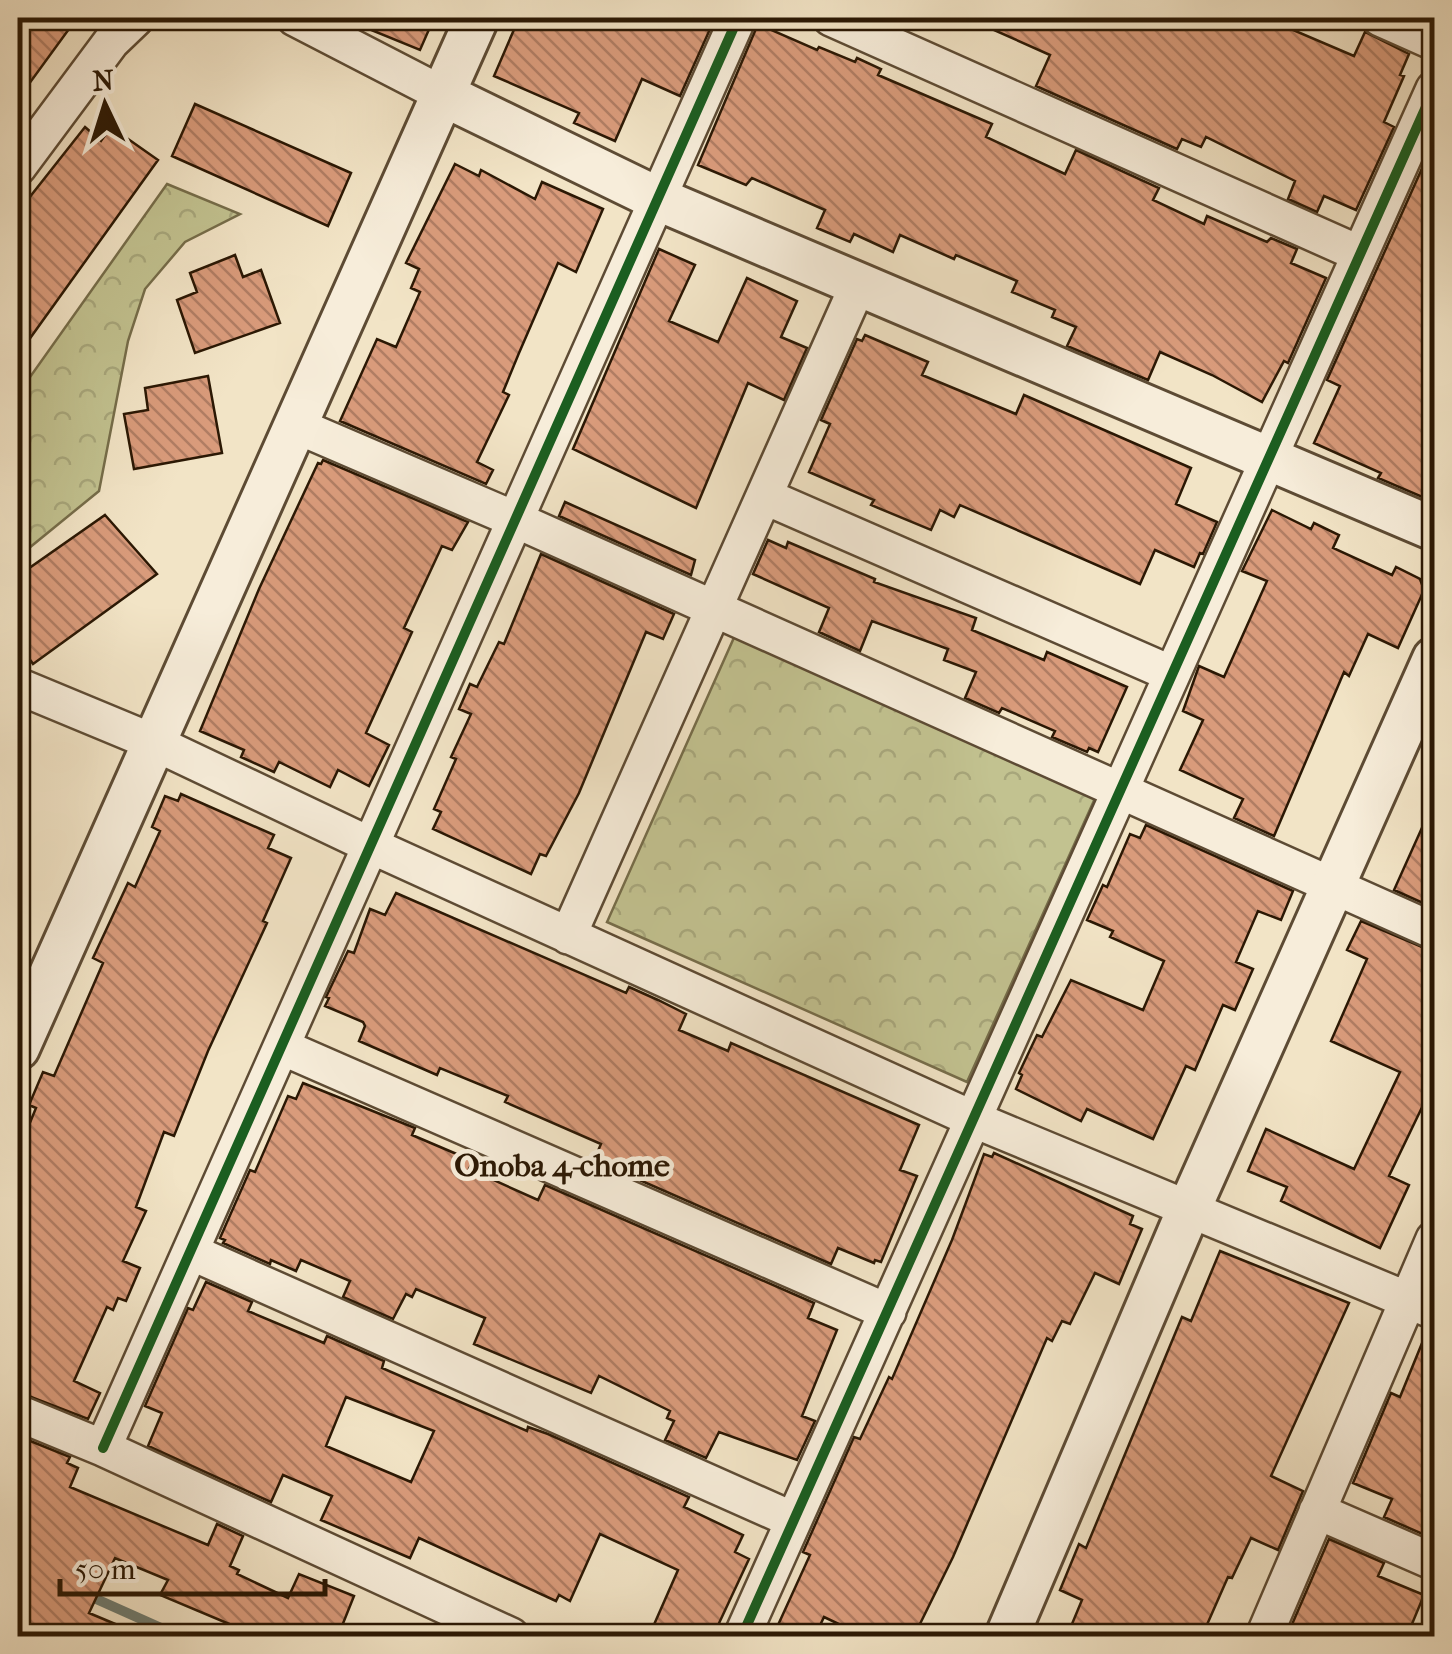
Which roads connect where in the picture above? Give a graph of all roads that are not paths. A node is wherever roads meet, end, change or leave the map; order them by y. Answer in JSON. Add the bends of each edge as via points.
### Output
{"nodes":[{"id":1,"x":136,"y":18,"type":"edge"},
{"id":2,"x":295,"y":18,"type":"edge"},
{"id":3,"x":478,"y":18,"type":"edge"},
{"id":4,"x":738,"y":18,"type":"edge"},
{"id":5,"x":831,"y":18,"type":"edge"},
{"id":6,"x":1380,"y":18,"type":"edge"},
{"id":7,"x":1434,"y":42,"type":"edge"},
{"id":8,"x":1434,"y":89,"type":"edge"},
{"id":9,"x":444,"y":95,"type":"junction"},
{"id":10,"x":18,"y":167,"type":"edge"},
{"id":11,"x":658,"y":200,"type":"junction"},
{"id":12,"x":1360,"y":254,"type":"junction"},
{"id":13,"x":858,"y":285,"type":"junction"},
{"id":14,"x":295,"y":425,"type":"junction"},
{"id":15,"x":1266,"y":458,"type":"junction"},
{"id":16,"x":764,"y":496,"type":"junction"},
{"id":17,"x":516,"y":520,"type":"junction"},
{"id":18,"x":1434,"y":529,"type":"edge"},
{"id":19,"x":714,"y":609,"type":"junction"},
{"id":20,"x":1434,"y":659,"type":"edge"},
{"id":21,"x":1172,"y":674,"type":"junction"},
{"id":22,"x":18,"y":686,"type":"edge"},
{"id":23,"x":153,"y":742,"type":"junction"},
{"id":24,"x":1119,"y":792,"type":"junction"},
{"id":25,"x":372,"y":846,"type":"junction"},
{"id":26,"x":1333,"y":886,"type":"junction"},
{"id":27,"x":1434,"y":931,"type":"edge"},
{"id":28,"x":568,"y":936,"type":"junction"},
{"id":29,"x":282,"y":1047,"type":"junction"},
{"id":30,"x":18,"y":1048,"type":"edge"},
{"id":31,"x":974,"y":1120,"type":"junction"},
{"id":32,"x":1189,"y":1210,"type":"junction"},
{"id":33,"x":1434,"y":1239,"type":"edge"},
{"id":34,"x":191,"y":1252,"type":"junction"},
{"id":35,"x":1421,"y":1306,"type":"edge"},
{"id":36,"x":888,"y":1312,"type":"junction"},
{"id":37,"x":18,"y":1413,"type":"edge"},
{"id":38,"x":103,"y":1448,"type":"junction"},
{"id":39,"x":1317,"y":1511,"type":"junction"},
{"id":40,"x":793,"y":1520,"type":"junction"},
{"id":41,"x":1434,"y":1562,"type":"edge"},
{"id":42,"x":511,"y":1636,"type":"edge"},
{"id":43,"x":742,"y":1636,"type":"edge"},
{"id":44,"x":1007,"y":1636,"type":"edge"},
{"id":45,"x":1264,"y":1636,"type":"edge"}],
"edges":[{"from":1,"to":10,"type":"street"},
{"from":2,"to":9,"type":"street"},
{"from":3,"to":9,"type":"street"},
{"from":4,"to":11,"type":"street"},
{"from":5,"to":12,"type":"street"},
{"from":6,"to":7,"type":"street"},
{"from":8,"to":12,"type":"street"},
{"from":9,"to":11,"type":"street"},
{"from":9,"to":14,"type":"street"},
{"from":11,"to":13,"type":"street"},
{"from":11,"to":17,"type":"street"},
{"from":12,"to":15,"type":"street"},
{"from":13,"to":15,"type":"street"},
{"from":13,"to":16,"type":"street"},
{"from":14,"to":17,"type":"street"},
{"from":14,"to":23,"type":"street"},
{"from":15,"to":18,"type":"street"},
{"from":15,"to":21,"type":"street"},
{"from":16,"to":19,"type":"street"},
{"from":16,"to":21,"type":"street"},
{"from":17,"to":19,"type":"street"},
{"from":17,"to":25,"type":"street"},
{"from":19,"to":24,"type":"street"},
{"from":19,"to":28,"type":"street"},
{"from":20,"to":26,"type":"street"},
{"from":21,"to":24,"type":"street"},
{"from":22,"to":23,"type":"street"},
{"from":23,"to":25,"type":"street"},
{"from":23,"to":30,"type":"street"},
{"from":24,"to":26,"type":"street"},
{"from":24,"to":31,"type":"street"},
{"from":25,"to":28,"type":"street"},
{"from":25,"to":29,"type":"street"},
{"from":26,"to":27,"type":"street"},
{"from":26,"to":32,"type":"street"},
{"from":28,"to":31,"type":"street"},
{"from":29,"to":34,"type":"street"},
{"from":29,"to":36,"type":"street"},
{"from":31,"to":32,"type":"street"},
{"from":31,"to":36,"type":"street"},
{"from":32,"to":35,"type":"street"},
{"from":32,"to":44,"type":"street"},
{"from":33,"to":35,"type":"street"},
{"from":34,"to":38,"type":"street"},
{"from":34,"to":40,"type":"street"},
{"from":35,"to":39,"type":"street"},
{"from":36,"to":40,"type":"street"},
{"from":37,"to":38,"type":"street"},
{"from":38,"to":42,"type":"street"},
{"from":39,"to":41,"type":"street"},
{"from":39,"to":45,"type":"street"},
{"from":40,"to":43,"type":"street"}]}
